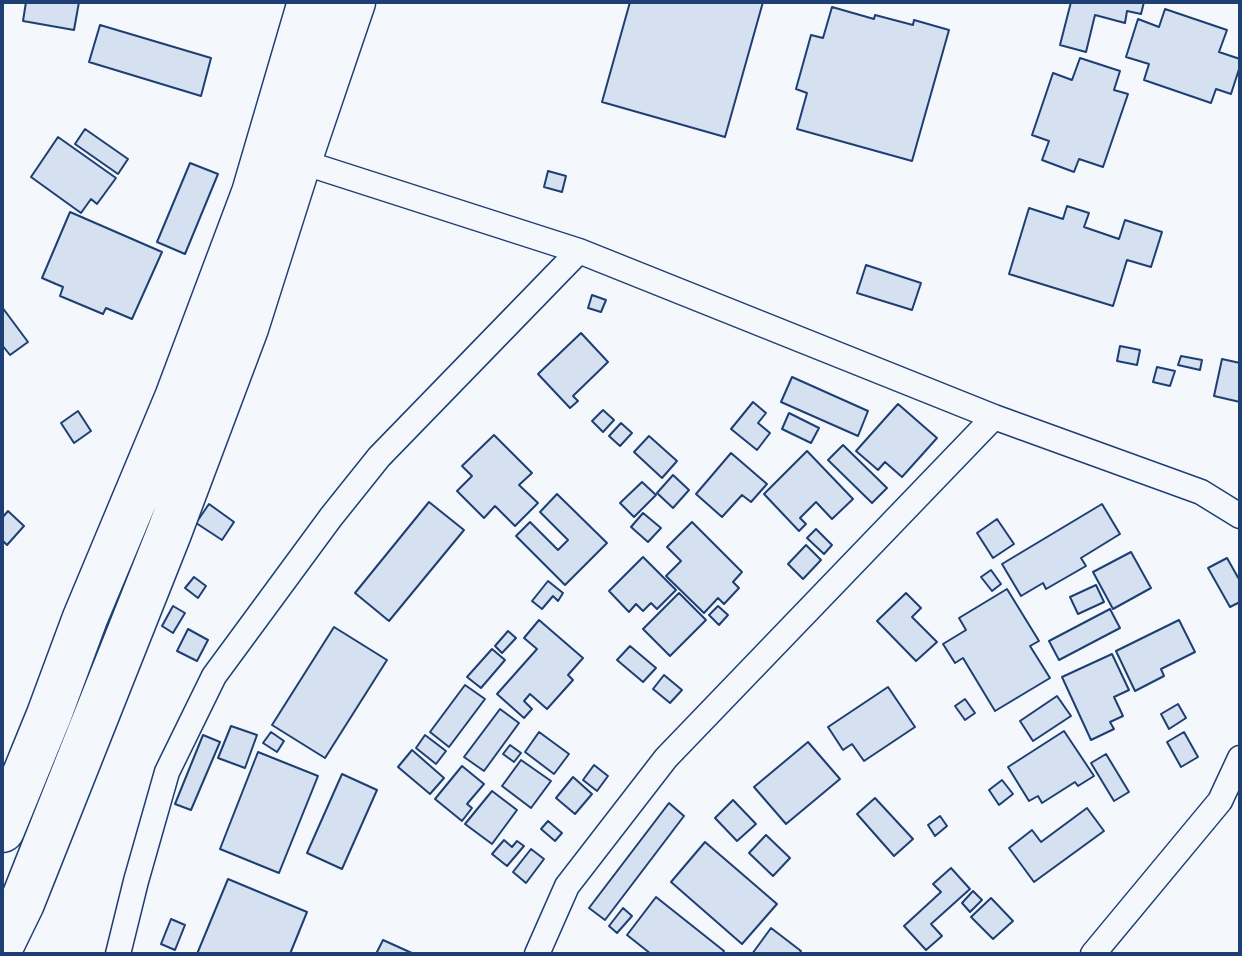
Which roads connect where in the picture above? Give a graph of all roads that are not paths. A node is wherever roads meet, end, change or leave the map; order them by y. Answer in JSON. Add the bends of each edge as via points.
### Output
{"nodes":[{"id":1,"x":310,"y":2,"type":"edge"},
{"id":2,"x":353,"y":2,"type":"edge"},
{"id":3,"x":299,"y":161,"type":"junction"},
{"id":4,"x":579,"y":251,"type":"junction"},
{"id":5,"x":994,"y":417,"type":"junction"},
{"id":6,"x":1240,"y":516,"type":"edge"},
{"id":7,"x":49,"y":715,"type":"junction"},
{"id":8,"x":1240,"y":758,"type":"edge"},
{"id":9,"x":2,"y":780,"type":"edge"},
{"id":10,"x":2,"y":830,"type":"edge"},
{"id":11,"x":2,"y":944,"type":"edge"},
{"id":12,"x":118,"y":954,"type":"edge"},
{"id":13,"x":537,"y":954,"type":"edge"},
{"id":14,"x":1093,"y":954,"type":"edge"}],
"edges":[{"from":1,"to":7,"type":"highway","via":[[254,193]]},
{"from":2,"to":3,"type":"highway"},
{"from":3,"to":4,"type":"street"},
{"from":3,"to":11,"type":"highway","via":[[246,328],[175,519]]},
{"from":4,"to":5,"type":"street"},
{"from":4,"to":12,"type":"street","via":[[379,457],[214,676],[167,772]]},
{"from":5,"to":6,"type":"street","via":[[1201,492]]},
{"from":5,"to":13,"type":"street","via":[[666,758],[567,886]]},
{"from":7,"to":9,"type":"highway"},
{"from":7,"to":10,"type":"highway"},
{"from":8,"to":14,"type":"street","via":[[1220,801]]}]}
